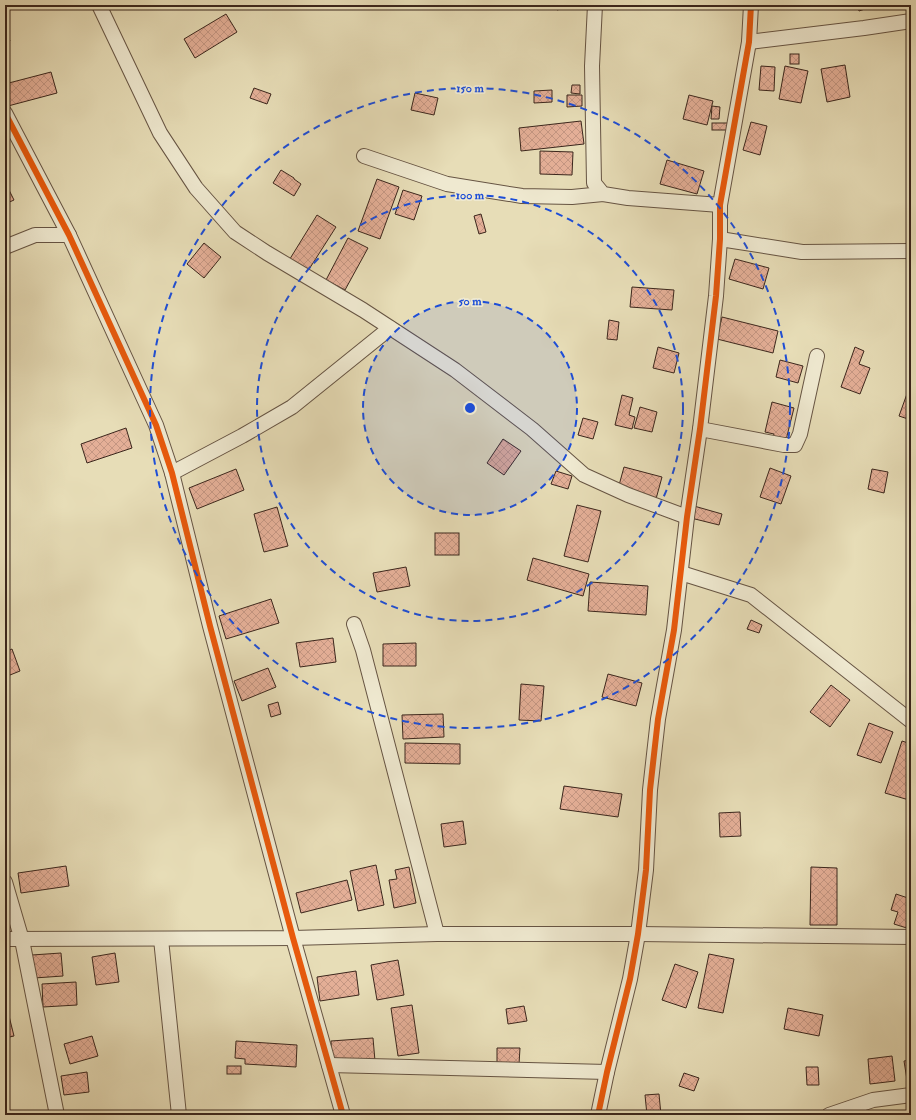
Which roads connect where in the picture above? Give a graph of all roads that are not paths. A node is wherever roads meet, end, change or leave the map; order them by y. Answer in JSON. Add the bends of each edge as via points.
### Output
{"nodes":[{"id":1,"x":99,"y":5,"type":"edge"},
{"id":2,"x":595,"y":5,"type":"edge"},
{"id":3,"x":751,"y":5,"type":"edge"},
{"id":4,"x":911,"y":21,"type":"edge"},
{"id":5,"x":748,"y":42,"type":"junction"},
{"id":6,"x":5,"y":113,"type":"edge"},
{"id":7,"x":364,"y":156,"type":"dead end"},
{"id":8,"x":603,"y":194,"type":"junction"},
{"id":9,"x":720,"y":205,"type":"junction"},
{"id":10,"x":69,"y":235,"type":"junction"},
{"id":11,"x":720,"y":238,"type":"junction"},
{"id":12,"x":5,"y":247,"type":"edge"},
{"id":13,"x":911,"y":251,"type":"edge"},
{"id":14,"x":390,"y":328,"type":"junction"},
{"id":15,"x":817,"y":356,"type":"dead end"},
{"id":16,"x":700,"y":429,"type":"junction"},
{"id":17,"x":172,"y":473,"type":"junction"},
{"id":18,"x":687,"y":517,"type":"junction"},
{"id":19,"x":681,"y":572,"type":"junction"},
{"id":20,"x":354,"y":624,"type":"dead end"},
{"id":21,"x":911,"y":721,"type":"edge"},
{"id":22,"x":5,"y":882,"type":"edge"},
{"id":23,"x":437,"y":934,"type":"junction"},
{"id":24,"x":638,"y":934,"type":"junction"},
{"id":25,"x":293,"y":938,"type":"junction"},
{"id":26,"x":911,"y":938,"type":"edge"},
{"id":27,"x":5,"y":939,"type":"edge"},
{"id":28,"x":161,"y":939,"type":"junction"},
{"id":29,"x":22,"y":940,"type":"junction"},
{"id":30,"x":329,"y":1065,"type":"junction"},
{"id":31,"x":607,"y":1072,"type":"junction"},
{"id":32,"x":911,"y":1095,"type":"edge"},
{"id":33,"x":52,"y":1112,"type":"edge"},
{"id":34,"x":179,"y":1115,"type":"edge"},
{"id":35,"x":343,"y":1115,"type":"edge"},
{"id":36,"x":598,"y":1115,"type":"edge"},
{"id":37,"x":830,"y":1115,"type":"edge"}],
"edges":[{"from":1,"to":14,"type":"street","via":[[160,133],[196,188],[235,232]]},
{"from":2,"to":8,"type":"street","via":[[592,66],[594,183]]},
{"from":3,"to":5,"type":"street"},
{"from":4,"to":5,"type":"street"},
{"from":5,"to":9,"type":"street"},
{"from":6,"to":10,"type":"street"},
{"from":7,"to":8,"type":"street","via":[[447,184],[522,196],[572,197]]},
{"from":8,"to":9,"type":"street"},
{"from":9,"to":11,"type":"street"},
{"from":10,"to":12,"type":"street","via":[[35,235]]},
{"from":10,"to":17,"type":"street","via":[[156,425]]},
{"from":11,"to":13,"type":"street","via":[[802,252]]},
{"from":11,"to":16,"type":"street","via":[[716,296]]},
{"from":14,"to":17,"type":"street","via":[[292,407]]},
{"from":14,"to":18,"type":"street","via":[[455,370],[532,429],[584,475]]},
{"from":15,"to":16,"type":"street","via":[[800,434],[795,445]]},
{"from":16,"to":18,"type":"street"},
{"from":17,"to":25,"type":"street"},
{"from":18,"to":19,"type":"street"},
{"from":19,"to":21,"type":"street","via":[[752,595]]},
{"from":19,"to":24,"type":"street","via":[[674,630],[658,719],[650,790],[646,870]]},
{"from":20,"to":23,"type":"street"},
{"from":22,"to":29,"type":"street"},
{"from":23,"to":24,"type":"street"},
{"from":23,"to":25,"type":"street"},
{"from":24,"to":26,"type":"street"},
{"from":24,"to":31,"type":"street","via":[[630,979]]},
{"from":25,"to":28,"type":"street"},
{"from":25,"to":30,"type":"street"},
{"from":27,"to":29,"type":"street"},
{"from":28,"to":29,"type":"street"},
{"from":28,"to":34,"type":"street"},
{"from":29,"to":33,"type":"street","via":[[54,1100]]},
{"from":30,"to":31,"type":"street"},
{"from":30,"to":35,"type":"street"},
{"from":31,"to":36,"type":"street"},
{"from":32,"to":37,"type":"street","via":[[873,1100]]}]}
